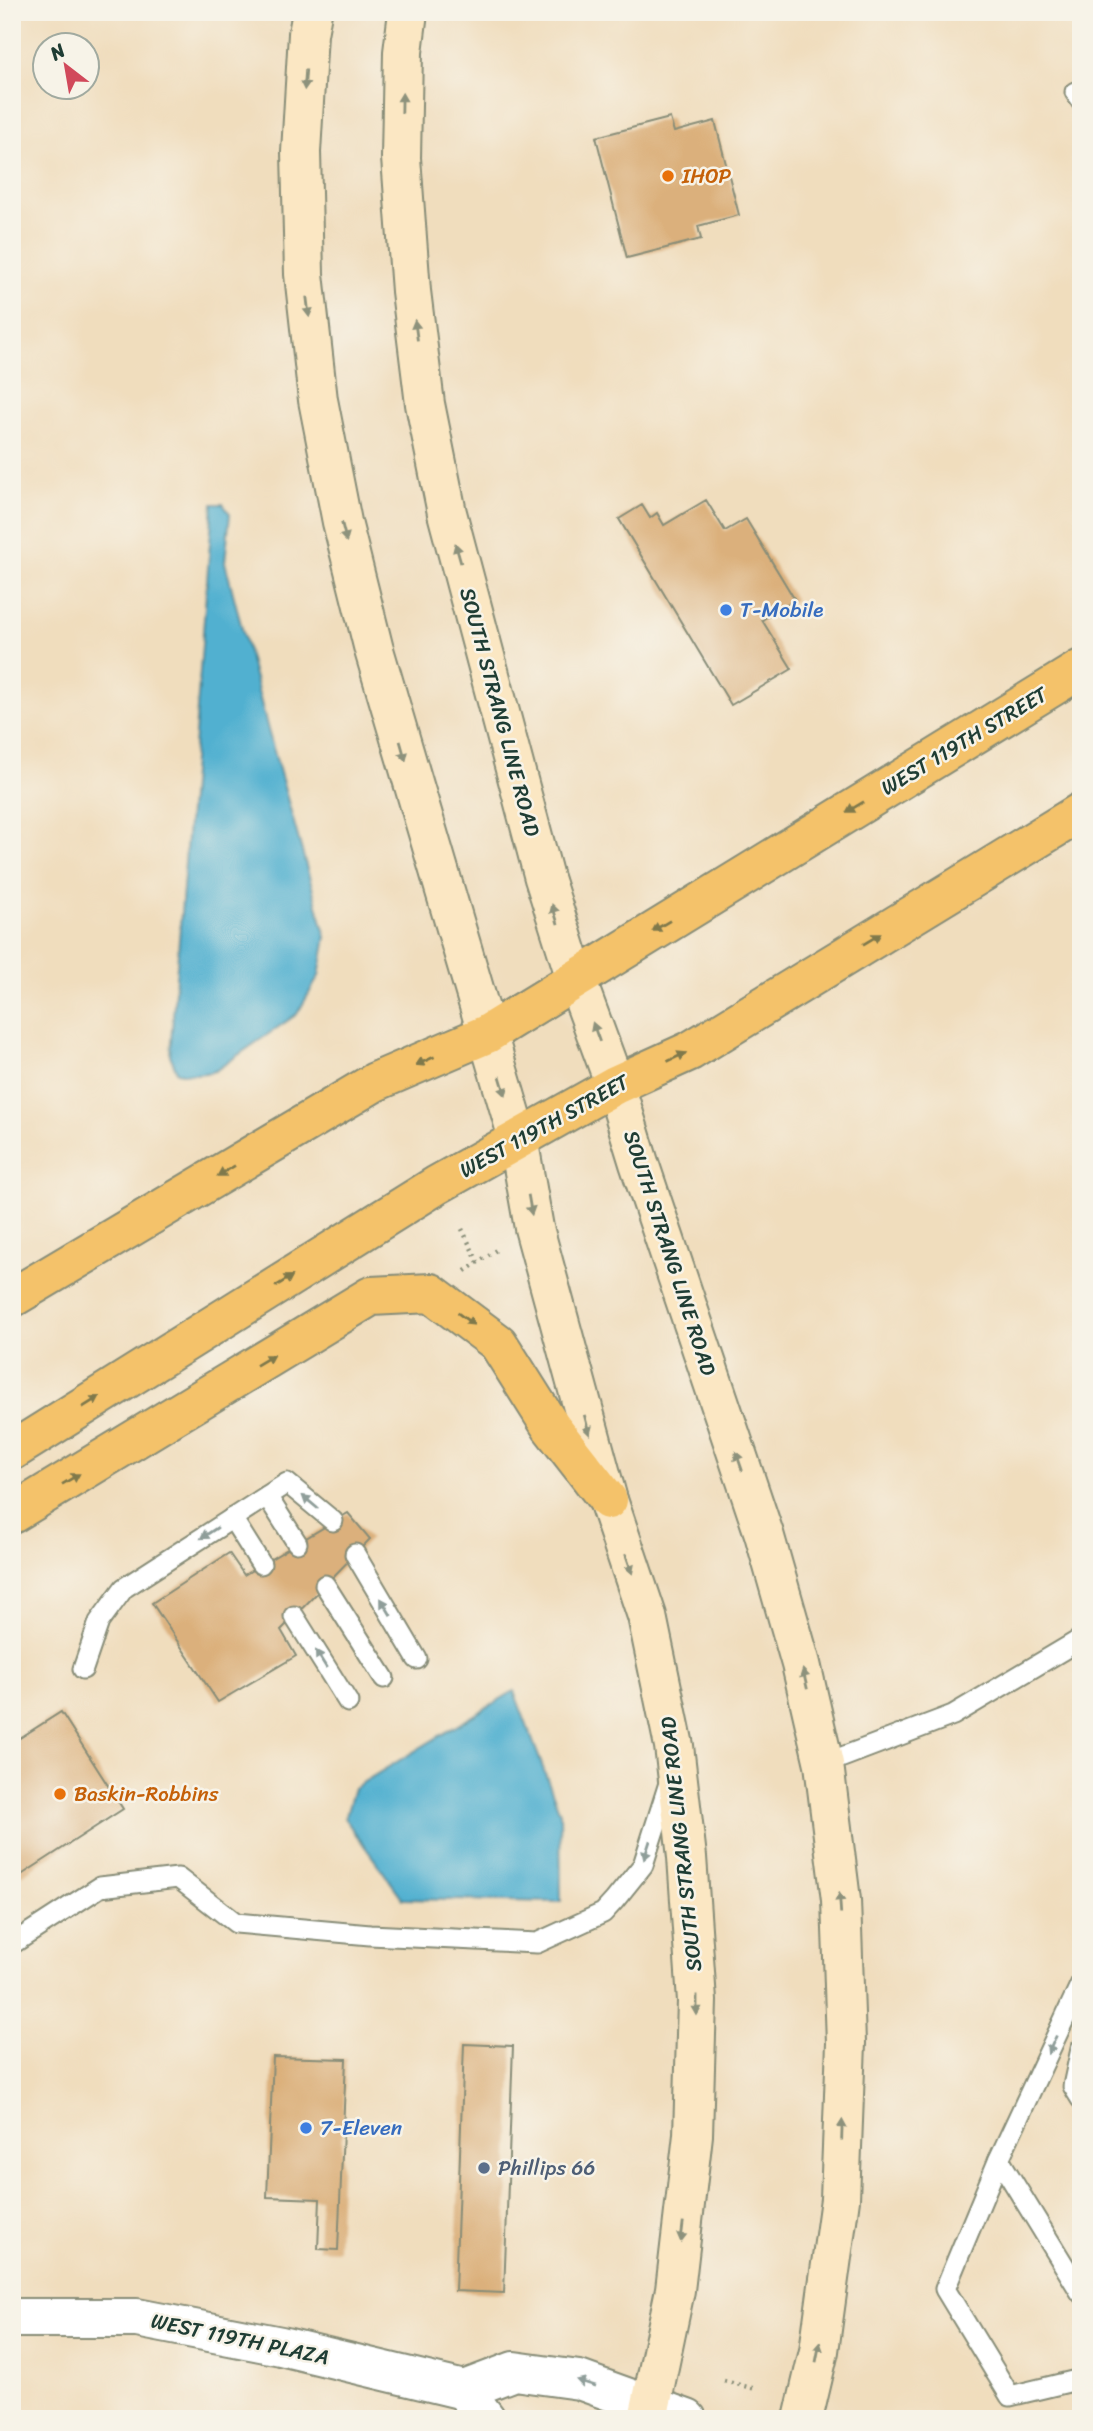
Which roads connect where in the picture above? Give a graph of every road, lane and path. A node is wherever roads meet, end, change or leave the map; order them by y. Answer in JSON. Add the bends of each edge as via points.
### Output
{"nodes":[{"id":1,"x":312,"y":12,"type":"edge"},
{"id":2,"x":408,"y":12,"type":"edge"},
{"id":3,"x":1081,"y":669,"type":"edge"},
{"id":4,"x":1081,"y":812,"type":"edge"},
{"id":5,"x":576,"y":979,"type":"junction"},
{"id":6,"x":487,"y":1034,"type":"junction"},
{"id":7,"x":615,"y":1085,"type":"junction"},
{"id":8,"x":518,"y":1138,"type":"junction"},
{"id":9,"x":462,"y":1229,"type":"dead end"},
{"id":10,"x":505,"y":1244,"type":"dead end"},
{"id":11,"x":478,"y":1262,"type":"junction"},
{"id":12,"x":465,"y":1271,"type":"dead end"},
{"id":13,"x":12,"y":1298,"type":"edge"},
{"id":14,"x":12,"y":1451,"type":"edge"},
{"id":15,"x":267,"y":1496,"type":"junction"},
{"id":16,"x":607,"y":1500,"type":"junction"},
{"id":17,"x":12,"y":1514,"type":"edge"},
{"id":18,"x":232,"y":1518,"type":"junction"},
{"id":19,"x":333,"y":1521,"type":"dead end"},
{"id":20,"x":297,"y":1543,"type":"dead end"},
{"id":21,"x":355,"y":1554,"type":"dead end"},
{"id":22,"x":261,"y":1564,"type":"dead end"},
{"id":23,"x":325,"y":1585,"type":"dead end"},
{"id":24,"x":294,"y":1616,"type":"dead end"},
{"id":25,"x":1081,"y":1639,"type":"edge"},
{"id":26,"x":417,"y":1659,"type":"dead end"},
{"id":27,"x":83,"y":1669,"type":"dead end"},
{"id":28,"x":384,"y":1678,"type":"dead end"},
{"id":29,"x":348,"y":1702,"type":"dead end"},
{"id":30,"x":676,"y":1762,"type":"junction"},
{"id":31,"x":824,"y":1764,"type":"junction"},
{"id":32,"x":12,"y":1944,"type":"edge"},
{"id":33,"x":1081,"y":1983,"type":"edge"},
{"id":34,"x":1081,"y":2049,"type":"edge"},
{"id":35,"x":1081,"y":2099,"type":"edge"},
{"id":36,"x":999,"y":2159,"type":"junction"},
{"id":37,"x":1081,"y":2293,"type":"edge"},
{"id":38,"x":12,"y":2318,"type":"edge"},
{"id":39,"x":1081,"y":2379,"type":"edge"},
{"id":40,"x":724,"y":2381,"type":"dead end"},
{"id":41,"x":756,"y":2389,"type":"dead end"},
{"id":42,"x":475,"y":2404,"type":"edge"},
{"id":43,"x":649,"y":2412,"type":"edge"},
{"id":44,"x":687,"y":2419,"type":"edge"},
{"id":45,"x":803,"y":2419,"type":"edge"}],
"edges":[{"from":1,"to":6,"type":"main road","name":"SOUTH STRANG LINE ROAD","one_way":true,"via":[[301,152],[304,274],[318,400],[374,650]]},
{"from":5,"to":2,"type":"main road","name":"SOUTH STRANG LINE ROAD","one_way":true,"via":[[544,878],[447,513],[425,404],[401,158]]},
{"from":3,"to":5,"type":"main road","name":"WEST 119TH STREET","one_way":true},
{"from":7,"to":4,"type":"main road","name":"WEST 119TH STREET","one_way":true,"via":[[690,1051]]},
{"from":5,"to":6,"type":"main road","name":"WEST 119TH STREET"},
{"from":7,"to":5,"type":"main road","name":"SOUTH STRANG LINE ROAD","one_way":true},
{"from":6,"to":8,"type":"main road","name":"SOUTH STRANG LINE ROAD","one_way":true},
{"from":6,"to":13,"type":"main road","name":"WEST 119TH STREET","one_way":true,"via":[[376,1082]]},
{"from":7,"to":8,"type":"main road","name":"WEST 119TH STREET"},
{"from":31,"to":7,"type":"main road","name":"SOUTH STRANG LINE ROAD","one_way":true,"via":[[764,1534]]},
{"from":14,"to":8,"type":"main road","name":"WEST 119TH STREET","one_way":true},
{"from":8,"to":16,"type":"main road","name":"SOUTH STRANG LINE ROAD","one_way":true,"via":[[534,1228]]},
{"from":9,"to":11,"type":"path"},
{"from":10,"to":11,"type":"path"},
{"from":11,"to":12,"type":"path"},
{"from":15,"to":18,"type":"lane"},
{"from":19,"to":15,"type":"lane","one_way":true,"via":[[287,1483]]},
{"from":15,"to":20,"type":"lane"},
{"from":17,"to":16,"type":"main road","one_way":true,"via":[[371,1296],[431,1293],[498,1343],[551,1427]]},
{"from":16,"to":30,"type":"main road","name":"SOUTH STRANG LINE ROAD","one_way":true,"via":[[647,1616]]},
{"from":18,"to":22,"type":"lane"},
{"from":18,"to":27,"type":"lane","one_way":true,"via":[[124,1587],[99,1622]]},
{"from":26,"to":21,"type":"lane","one_way":true},
{"from":23,"to":28,"type":"lane"},
{"from":29,"to":24,"type":"lane","one_way":true},
{"from":25,"to":31,"type":"lane","via":[[953,1716]]},
{"from":30,"to":32,"type":"lane","one_way":true,"via":[[643,1865],[603,1913],[537,1943],[236,1923],[178,1878],[100,1887]]},
{"from":30,"to":43,"type":"main road","name":"SOUTH STRANG LINE ROAD","one_way":true,"via":[[697,2001],[693,2135],[675,2290]]},
{"from":45,"to":31,"type":"main road","name":"SOUTH STRANG LINE ROAD","one_way":true,"via":[[819,2351],[840,2199],[846,2043],[841,1900]]},
{"from":33,"to":36,"type":"lane","one_way":true},
{"from":34,"to":35,"type":"lane","via":[[1073,2086]]},
{"from":36,"to":37,"type":"lane"},
{"from":36,"to":39,"type":"lane","via":[[945,2289],[1010,2396]]},
{"from":38,"to":42,"type":"street","name":"WEST 119TH PLAZA","via":[[137,2318],[281,2346]]},
{"from":40,"to":41,"type":"path"},
{"from":43,"to":42,"type":"street","name":"WEST 119TH PLAZA","one_way":true,"via":[[579,2380],[514,2371]]},
{"from":43,"to":44,"type":"street","name":"WEST 119TH PLAZA"}]}
